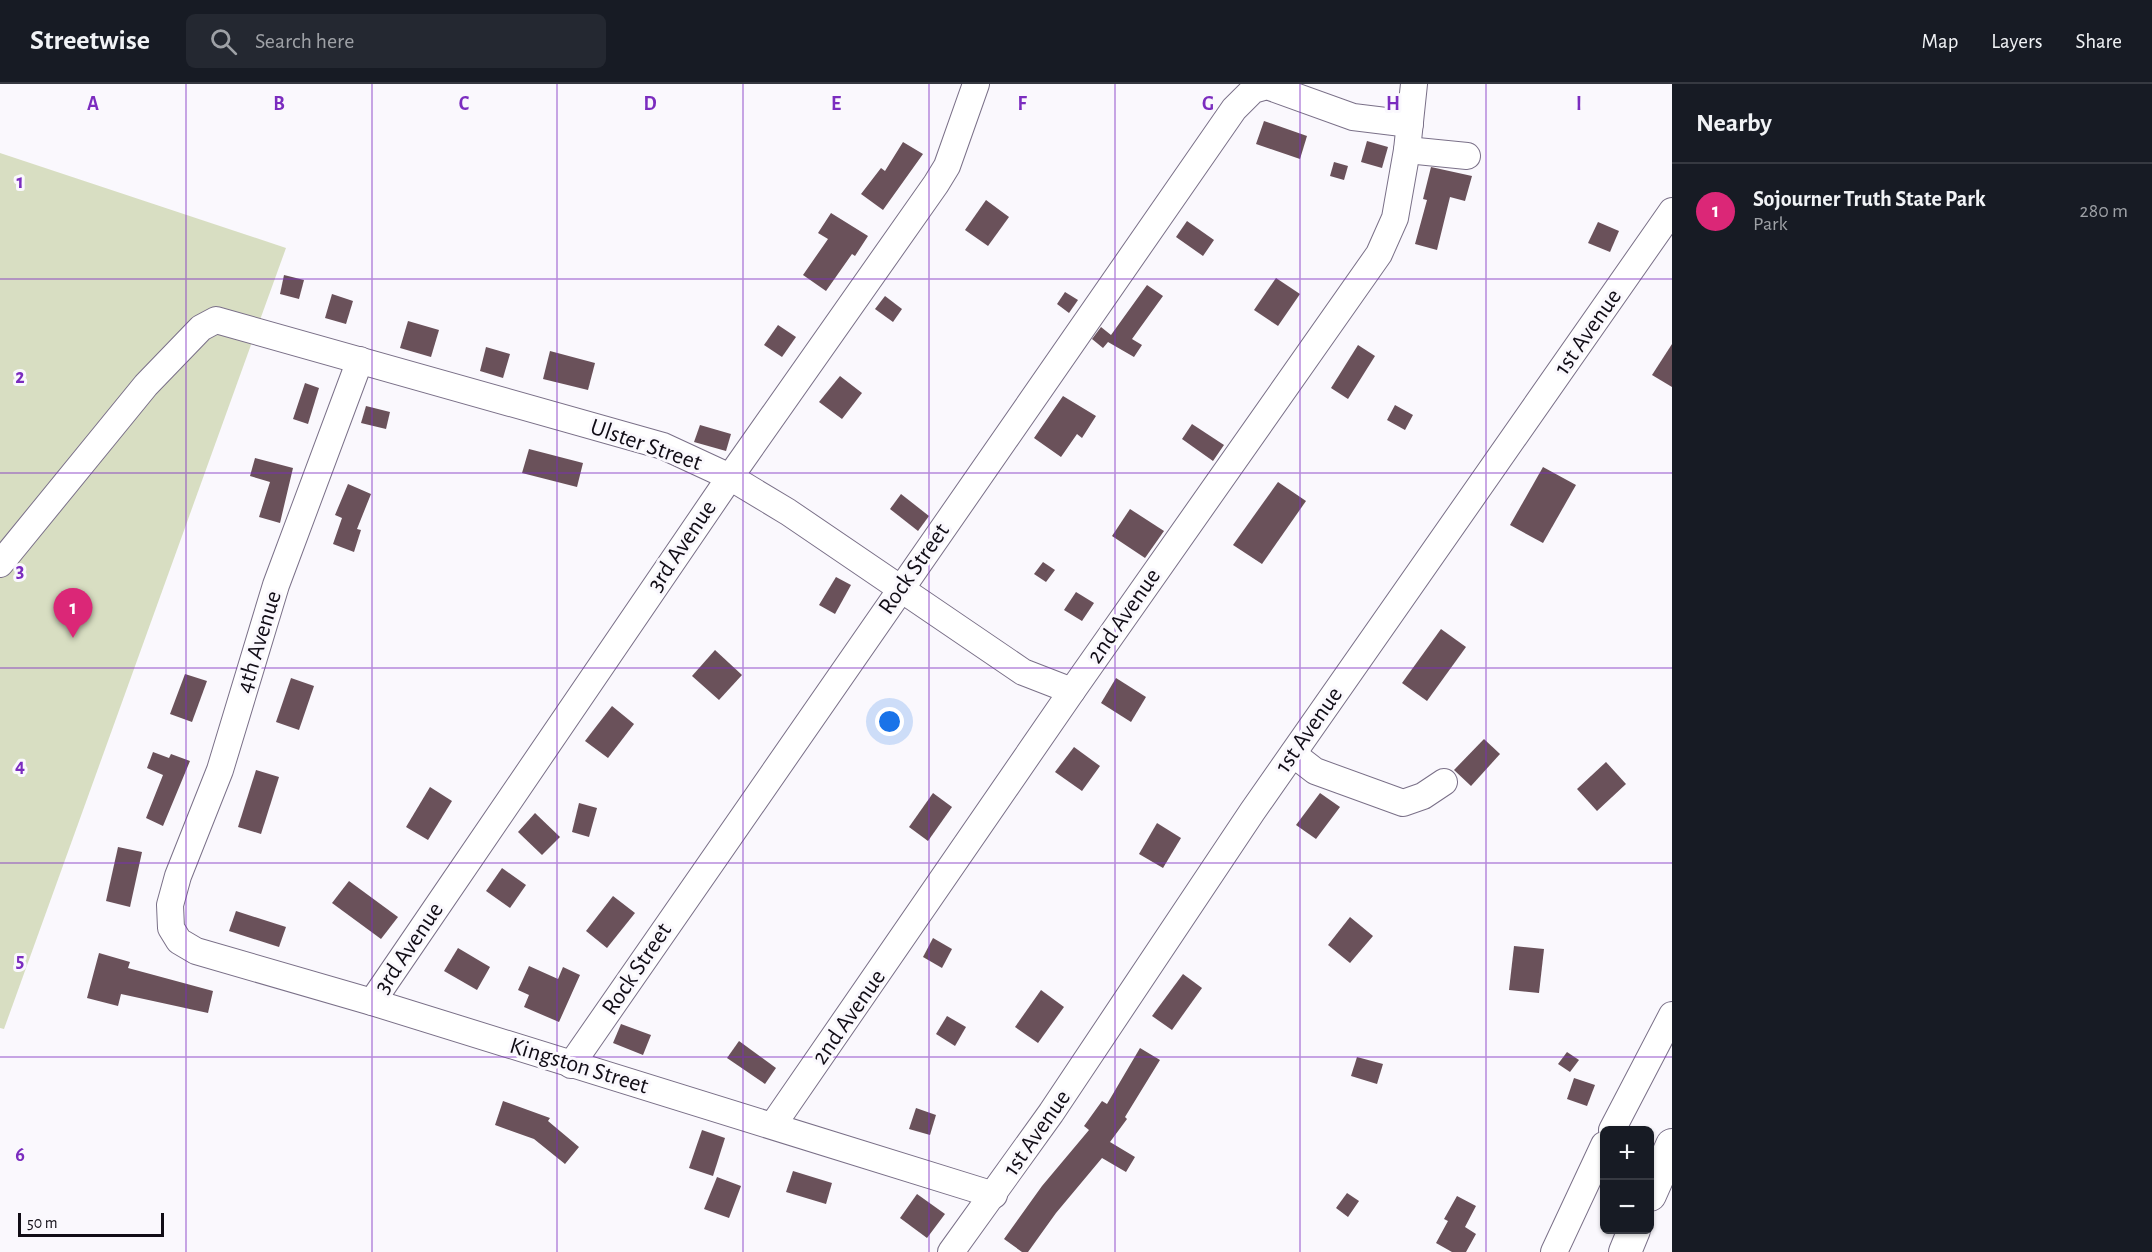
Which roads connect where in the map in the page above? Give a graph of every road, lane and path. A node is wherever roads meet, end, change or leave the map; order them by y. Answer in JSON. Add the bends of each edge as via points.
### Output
{"nodes":[{"id":1,"x":976,"y":84,"type":"edge"},
{"id":2,"x":1414,"y":84,"type":"edge"},
{"id":3,"x":1410,"y":124,"type":"junction"},
{"id":4,"x":1407,"y":150,"type":"junction"},
{"id":5,"x":1467,"y":156,"type":"dead end"},
{"id":6,"x":1672,"y":211,"type":"edge"},
{"id":7,"x":360,"y":360,"type":"junction"},
{"id":8,"x":730,"y":477,"type":"junction"},
{"id":9,"x":0,"y":564,"type":"edge"},
{"id":10,"x":901,"y":589,"type":"junction"},
{"id":11,"x":1072,"y":691,"type":"junction"},
{"id":12,"x":1293,"y":754,"type":"junction"},
{"id":13,"x":1444,"y":782,"type":"dead end"},
{"id":14,"x":171,"y":928,"type":"joint"},
{"id":15,"x":372,"y":1002,"type":"junction"},
{"id":16,"x":1672,"y":1015,"type":"edge"},
{"id":17,"x":572,"y":1065,"type":"junction"},
{"id":18,"x":773,"y":1125,"type":"junction"},
{"id":19,"x":1615,"y":1126,"type":"edge"},
{"id":20,"x":1672,"y":1145,"type":"edge"},
{"id":21,"x":1600,"y":1155,"type":"edge"},
{"id":22,"x":1654,"y":1186,"type":"edge"},
{"id":23,"x":994,"y":1195,"type":"junction"},
{"id":24,"x":1632,"y":1234,"type":"edge"},
{"id":25,"x":951,"y":1252,"type":"edge"},
{"id":26,"x":1554,"y":1252,"type":"edge"},
{"id":27,"x":1625,"y":1252,"type":"edge"}],
"edges":[{"from":1,"to":8,"type":"street","name":"3rd Avenue","via":[[936,184]]},
{"from":2,"to":3,"type":"street","name":"2nd Avenue"},
{"from":3,"to":4,"type":"street","name":"2nd Avenue"},
{"from":3,"to":10,"type":"street","name":"Rock Street","via":[[1353,117],[1267,86],[1253,90],[1234,109]]},
{"from":4,"to":5,"type":"street"},
{"from":4,"to":11,"type":"street","name":"2nd Avenue","via":[[1395,218],[1379,254]]},
{"from":6,"to":12,"type":"street","name":"1st Avenue"},
{"from":7,"to":8,"type":"street","name":"Ulster Street","via":[[663,446]]},
{"from":7,"to":9,"type":"street","name":"Ulster Street","via":[[241,325],[216,320],[201,328],[146,385]]},
{"from":7,"to":14,"type":"street","name":"4th Avenue","via":[[276,585],[220,770],[178,876],[170,905]]},
{"from":8,"to":10,"type":"street","name":"Ulster Street"},
{"from":8,"to":15,"type":"street","name":"3rd Avenue"},
{"from":10,"to":11,"type":"street","name":"Ulster Street","via":[[1023,672]]},
{"from":10,"to":17,"type":"street","name":"Rock Street"},
{"from":11,"to":18,"type":"street","name":"2nd Avenue"},
{"from":12,"to":13,"type":"street","via":[[1315,771],[1403,803]]},
{"from":12,"to":23,"type":"street","name":"1st Avenue"},
{"from":14,"to":15,"type":"street","name":"Kingston Street","via":[[179,941],[196,951]]},
{"from":15,"to":17,"type":"street","name":"Kingston Street"},
{"from":16,"to":19,"type":"street"},
{"from":17,"to":18,"type":"street","name":"Kingston Street"},
{"from":18,"to":23,"type":"street","name":"Kingston Street"},
{"from":20,"to":22,"type":"main road"},
{"from":21,"to":26,"type":"street"},
{"from":23,"to":25,"type":"street","name":"1st Avenue"},
{"from":24,"to":27,"type":"main road"}]}
